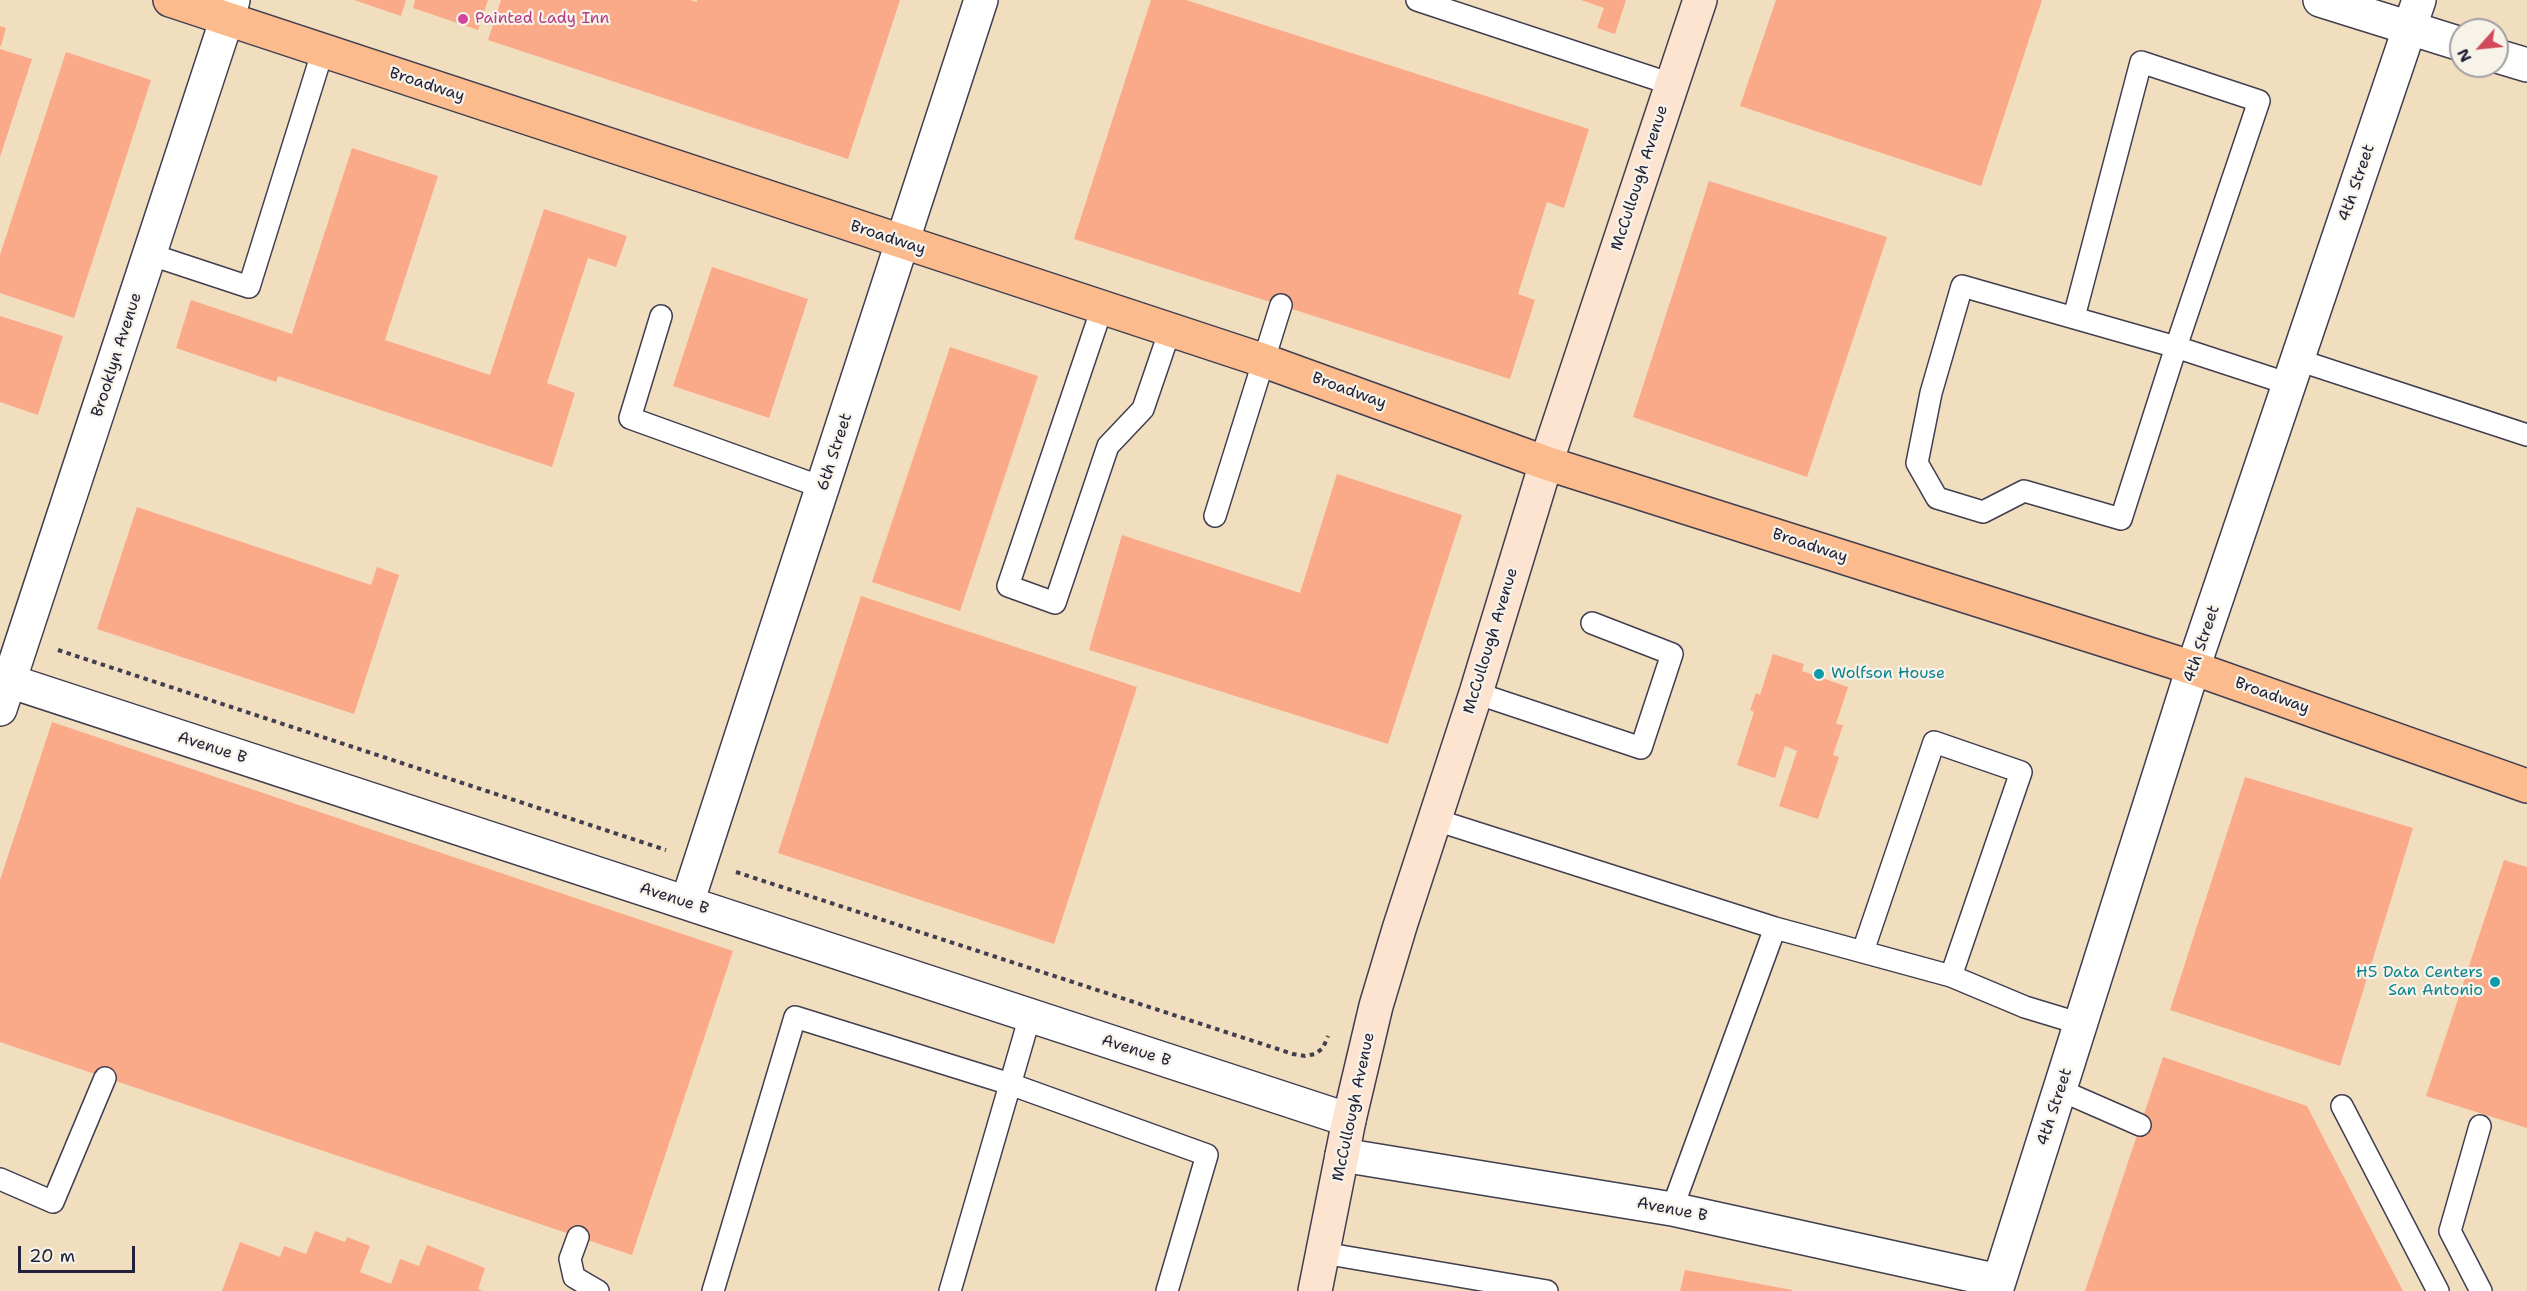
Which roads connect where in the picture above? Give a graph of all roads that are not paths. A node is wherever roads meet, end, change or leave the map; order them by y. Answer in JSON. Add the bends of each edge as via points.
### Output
{"nodes":[{"id":1,"x":170,"y":0,"type":"edge"},
{"id":2,"x":981,"y":0,"type":"edge"},
{"id":3,"x":1700,"y":0,"type":"edge"},
{"id":4,"x":2320,"y":0,"type":"edge"},
{"id":5,"x":1423,"y":1,"type":"edge"},
{"id":6,"x":230,"y":9,"type":"edge"},
{"id":7,"x":2414,"y":15,"type":"edge"},
{"id":8,"x":2449,"y":37,"type":"edge"},
{"id":9,"x":323,"y":50,"type":"junction"},
{"id":10,"x":2509,"y":60,"type":"edge"},
{"id":11,"x":2527,"y":65,"type":"edge"},
{"id":12,"x":1671,"y":84,"type":"junction"},
{"id":13,"x":902,"y":243,"type":"junction"},
{"id":14,"x":149,"y":254,"type":"junction"},
{"id":15,"x":1281,"y":305,"type":"dead end"},
{"id":16,"x":1102,"y":308,"type":"junction"},
{"id":17,"x":661,"y":316,"type":"dead end"},
{"id":18,"x":2074,"y":317,"type":"junction"},
{"id":19,"x":1170,"y":330,"type":"junction"},
{"id":20,"x":2176,"y":347,"type":"junction"},
{"id":21,"x":1262,"y":360,"type":"junction"},
{"id":22,"x":2294,"y":372,"type":"junction"},
{"id":23,"x":2527,"y":435,"type":"edge"},
{"id":24,"x":1546,"y":463,"type":"junction"},
{"id":25,"x":824,"y":488,"type":"junction"},
{"id":26,"x":1215,"y":516,"type":"dead end"},
{"id":27,"x":1592,"y":623,"type":"dead end"},
{"id":28,"x":2193,"y":668,"type":"junction"},
{"id":29,"x":3,"y":689,"type":"edge"},
{"id":30,"x":1476,"y":693,"type":"junction"},
{"id":31,"x":2527,"y":786,"type":"edge"},
{"id":32,"x":1436,"y":820,"type":"junction"},
{"id":33,"x":687,"y":903,"type":"junction"},
{"id":34,"x":1775,"y":928,"type":"junction"},
{"id":35,"x":1863,"y":951,"type":"junction"},
{"id":36,"x":1951,"y":976,"type":"junction"},
{"id":37,"x":1030,"y":1016,"type":"junction"},
{"id":38,"x":2081,"y":1024,"type":"junction"},
{"id":39,"x":105,"y":1078,"type":"dead end"},
{"id":40,"x":1010,"y":1084,"type":"junction"},
{"id":41,"x":2060,"y":1090,"type":"junction"},
{"id":42,"x":2343,"y":1106,"type":"dead end"},
{"id":43,"x":1349,"y":1120,"type":"junction"},
{"id":44,"x":2140,"y":1125,"type":"dead end"},
{"id":45,"x":2480,"y":1126,"type":"dead end"},
{"id":46,"x":1342,"y":1155,"type":"junction"},
{"id":47,"x":0,"y":1179,"type":"edge"},
{"id":48,"x":1672,"y":1209,"type":"junction"},
{"id":49,"x":578,"y":1237,"type":"dead end"},
{"id":50,"x":1323,"y":1253,"type":"junction"},
{"id":51,"x":1998,"y":1286,"type":"edge"},
{"id":52,"x":598,"y":1291,"type":"edge"},
{"id":53,"x":713,"y":1291,"type":"edge"},
{"id":54,"x":950,"y":1291,"type":"edge"},
{"id":55,"x":1167,"y":1291,"type":"edge"},
{"id":56,"x":1315,"y":1291,"type":"edge"},
{"id":57,"x":1547,"y":1291,"type":"edge"},
{"id":58,"x":2438,"y":1291,"type":"edge"},
{"id":59,"x":2481,"y":1291,"type":"edge"}],
"edges":[{"from":1,"to":6,"type":"main road","name":"Broadway"},
{"from":2,"to":13,"type":"street","name":"6th Street"},
{"from":3,"to":12,"type":"main road","name":"McCullough Avenue"},
{"from":4,"to":7,"type":"street"},
{"from":5,"to":12,"type":"lane"},
{"from":6,"to":9,"type":"main road","name":"Broadway"},
{"from":6,"to":14,"type":"street","name":"Brooklyn Avenue"},
{"from":7,"to":8,"type":"street"},
{"from":7,"to":22,"type":"street","name":"4th Street"},
{"from":9,"to":13,"type":"main road","name":"Broadway"},
{"from":9,"to":14,"type":"lane","via":[[249,287]]},
{"from":10,"to":11,"type":"street"},
{"from":12,"to":24,"type":"main road","name":"McCullough Avenue"},
{"from":13,"to":16,"type":"main road","name":"Broadway"},
{"from":13,"to":25,"type":"street","name":"6th Street"},
{"from":14,"to":29,"type":"street","name":"Brooklyn Avenue"},
{"from":15,"to":21,"type":"lane"},
{"from":16,"to":19,"type":"main road","name":"Broadway"},
{"from":16,"to":19,"type":"lane","via":[[1008,586],[1054,603],[1108,447],[1143,409]]},
{"from":17,"to":25,"type":"lane","via":[[630,418]]},
{"from":18,"to":20,"type":"lane"},
{"from":18,"to":20,"type":"lane","via":[[2141,62],[2259,101]]},
{"from":18,"to":20,"type":"lane","via":[[1962,286],[1931,393],[1917,463],[1937,498],[1983,512],[2024,491],[2121,519]]},
{"from":19,"to":21,"type":"main road","name":"Broadway"},
{"from":20,"to":22,"type":"lane"},
{"from":21,"to":24,"type":"main road","name":"Broadway"},
{"from":21,"to":26,"type":"lane"},
{"from":22,"to":23,"type":"lane"},
{"from":22,"to":28,"type":"street","name":"4th Street"},
{"from":24,"to":28,"type":"main road","name":"Broadway"},
{"from":24,"to":30,"type":"main road","name":"McCullough Avenue"},
{"from":25,"to":33,"type":"street","name":"6th Street"},
{"from":27,"to":30,"type":"lane","via":[[1672,654],[1641,748]]},
{"from":28,"to":31,"type":"main road","name":"Broadway"},
{"from":28,"to":38,"type":"street","name":"4th Street"},
{"from":29,"to":33,"type":"street","name":"Avenue B"},
{"from":30,"to":32,"type":"main road","name":"McCullough Avenue"},
{"from":32,"to":34,"type":"lane"},
{"from":32,"to":43,"type":"main road","name":"McCullough Avenue","via":[[1376,1006]]},
{"from":33,"to":37,"type":"street","name":"Avenue B"},
{"from":34,"to":35,"type":"lane"},
{"from":34,"to":48,"type":"lane"},
{"from":35,"to":36,"type":"lane"},
{"from":35,"to":36,"type":"lane","via":[[1934,742],[2021,772]]},
{"from":36,"to":38,"type":"lane","via":[[2025,1007]]},
{"from":37,"to":40,"type":"lane"},
{"from":37,"to":43,"type":"street","name":"Avenue B"},
{"from":38,"to":41,"type":"street","name":"4th Street"},
{"from":39,"to":47,"type":"lane","via":[[53,1202]]},
{"from":40,"to":53,"type":"lane","via":[[795,1017]]},
{"from":40,"to":54,"type":"lane"},
{"from":40,"to":55,"type":"lane","via":[[1208,1155]]},
{"from":41,"to":44,"type":"lane"},
{"from":41,"to":51,"type":"street","name":"4th Street"},
{"from":42,"to":58,"type":"lane"},
{"from":43,"to":46,"type":"main road","name":"McCullough Avenue"},
{"from":45,"to":59,"type":"lane","via":[[2450,1231]]},
{"from":46,"to":48,"type":"street","name":"Avenue B"},
{"from":46,"to":50,"type":"main road","name":"McCullough Avenue"},
{"from":48,"to":51,"type":"street","name":"Avenue B","via":[[1935,1267]]},
{"from":49,"to":52,"type":"lane","via":[[570,1259],[574,1277]]},
{"from":50,"to":56,"type":"main road","name":"McCullough Avenue"},
{"from":50,"to":57,"type":"lane"}]}
